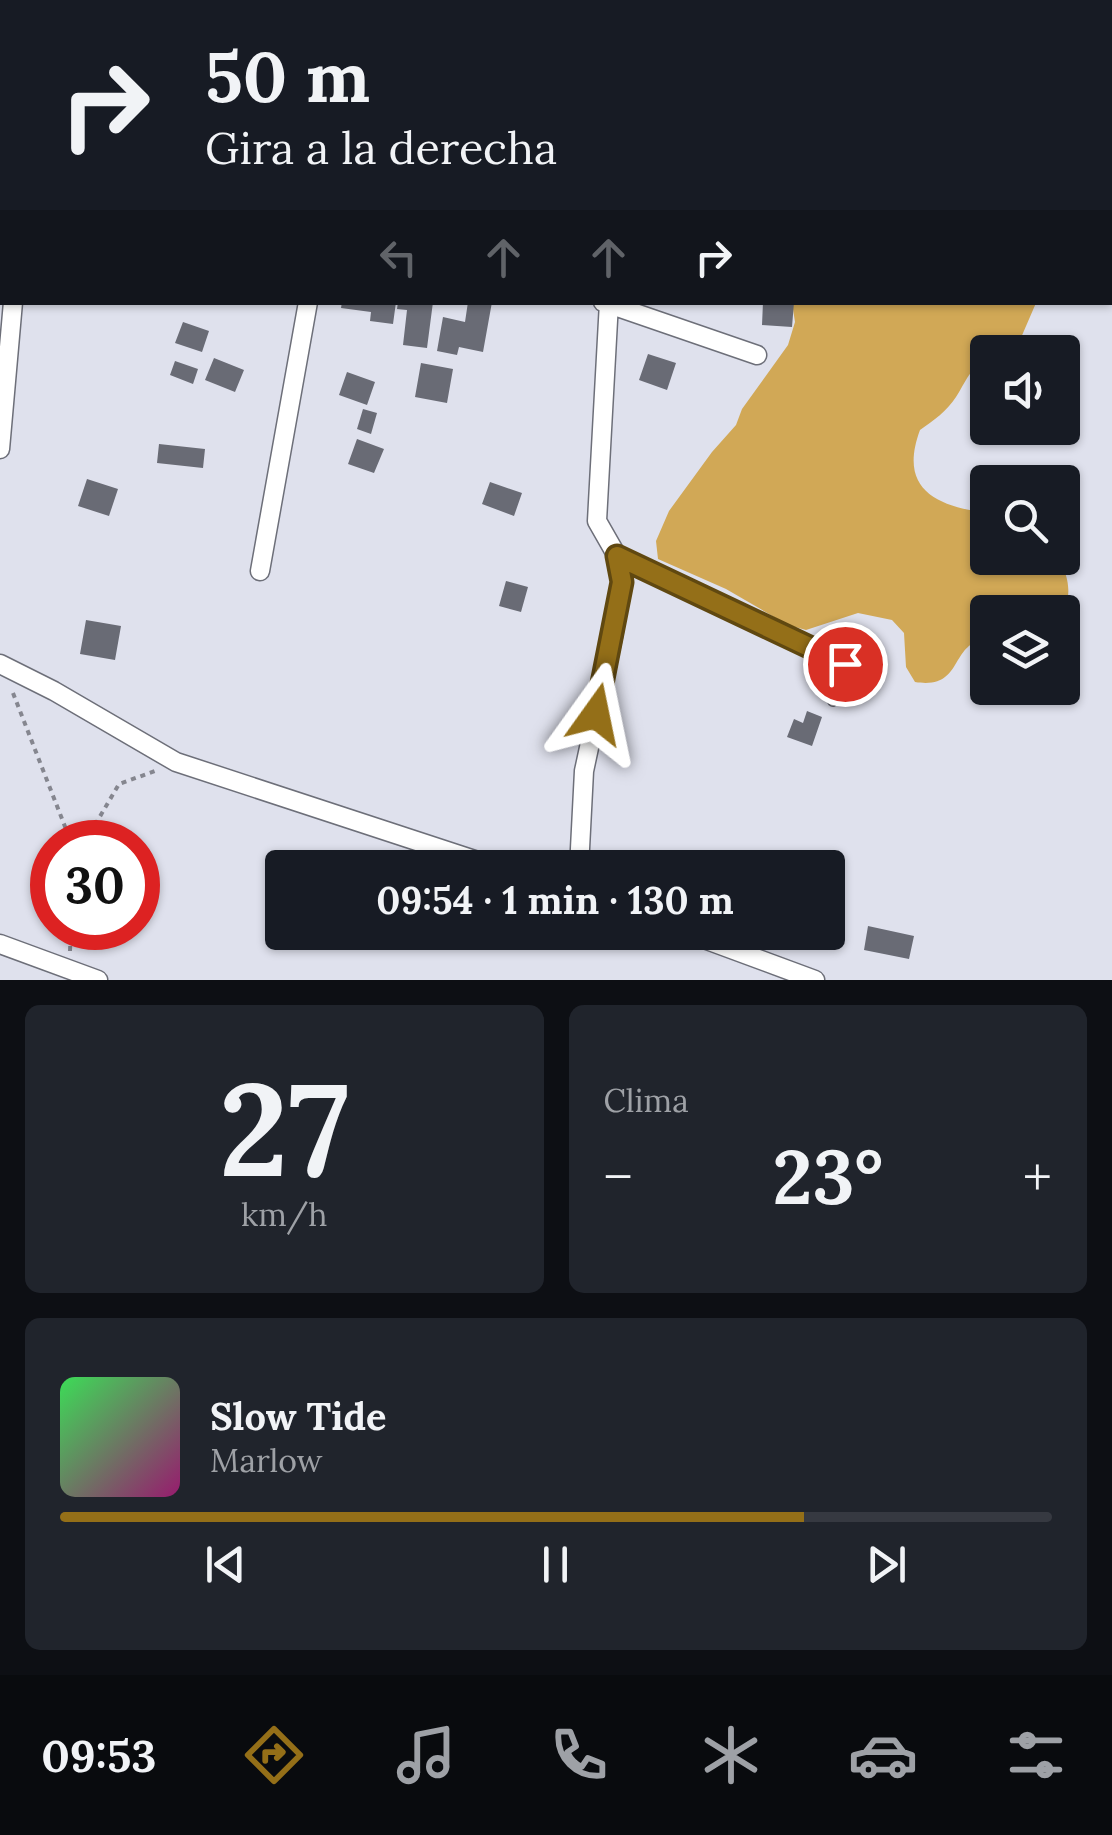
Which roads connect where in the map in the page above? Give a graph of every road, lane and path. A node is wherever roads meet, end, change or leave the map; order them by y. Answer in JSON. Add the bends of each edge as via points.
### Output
{"nodes":[{"id":1,"x":13,"y":305,"type":"edge"},
{"id":2,"x":307,"y":305,"type":"edge"},
{"id":3,"x":607,"y":305,"type":"edge"},
{"id":4,"x":613,"y":305,"type":"edge"},
{"id":5,"x":757,"y":355,"type":"dead end"},
{"id":6,"x":0,"y":449,"type":"edge"},
{"id":7,"x":617,"y":556,"type":"junction"},
{"id":8,"x":260,"y":571,"type":"dead end"},
{"id":9,"x":1,"y":664,"type":"edge"},
{"id":10,"x":833,"y":701,"type":"dead end"},
{"id":11,"x":176,"y":762,"type":"junction"},
{"id":12,"x":61,"y":820,"type":"edge"},
{"id":13,"x":98,"y":820,"type":"edge"},
{"id":14,"x":443,"y":850,"type":"edge"},
{"id":15,"x":580,"y":850,"type":"edge"},
{"id":16,"x":0,"y":944,"type":"edge"},
{"id":17,"x":734,"y":950,"type":"edge"},
{"id":18,"x":98,"y":980,"type":"edge"},
{"id":19,"x":815,"y":980,"type":"edge"}],
"edges":[{"from":1,"to":6,"type":"street"},
{"from":2,"to":8,"type":"street"},
{"from":3,"to":7,"type":"street","via":[[597,521]]},
{"from":4,"to":5,"type":"street"},
{"from":7,"to":10,"type":"lane","via":[[845,664]]},
{"from":7,"to":15,"type":"street","via":[[622,582],[584,771]]},
{"from":9,"to":11,"type":"street"},
{"from":9,"to":12,"type":"path"},
{"from":11,"to":13,"type":"path","via":[[120,784]]},
{"from":11,"to":14,"type":"street"},
{"from":16,"to":18,"type":"street"},
{"from":17,"to":19,"type":"street"}]}
